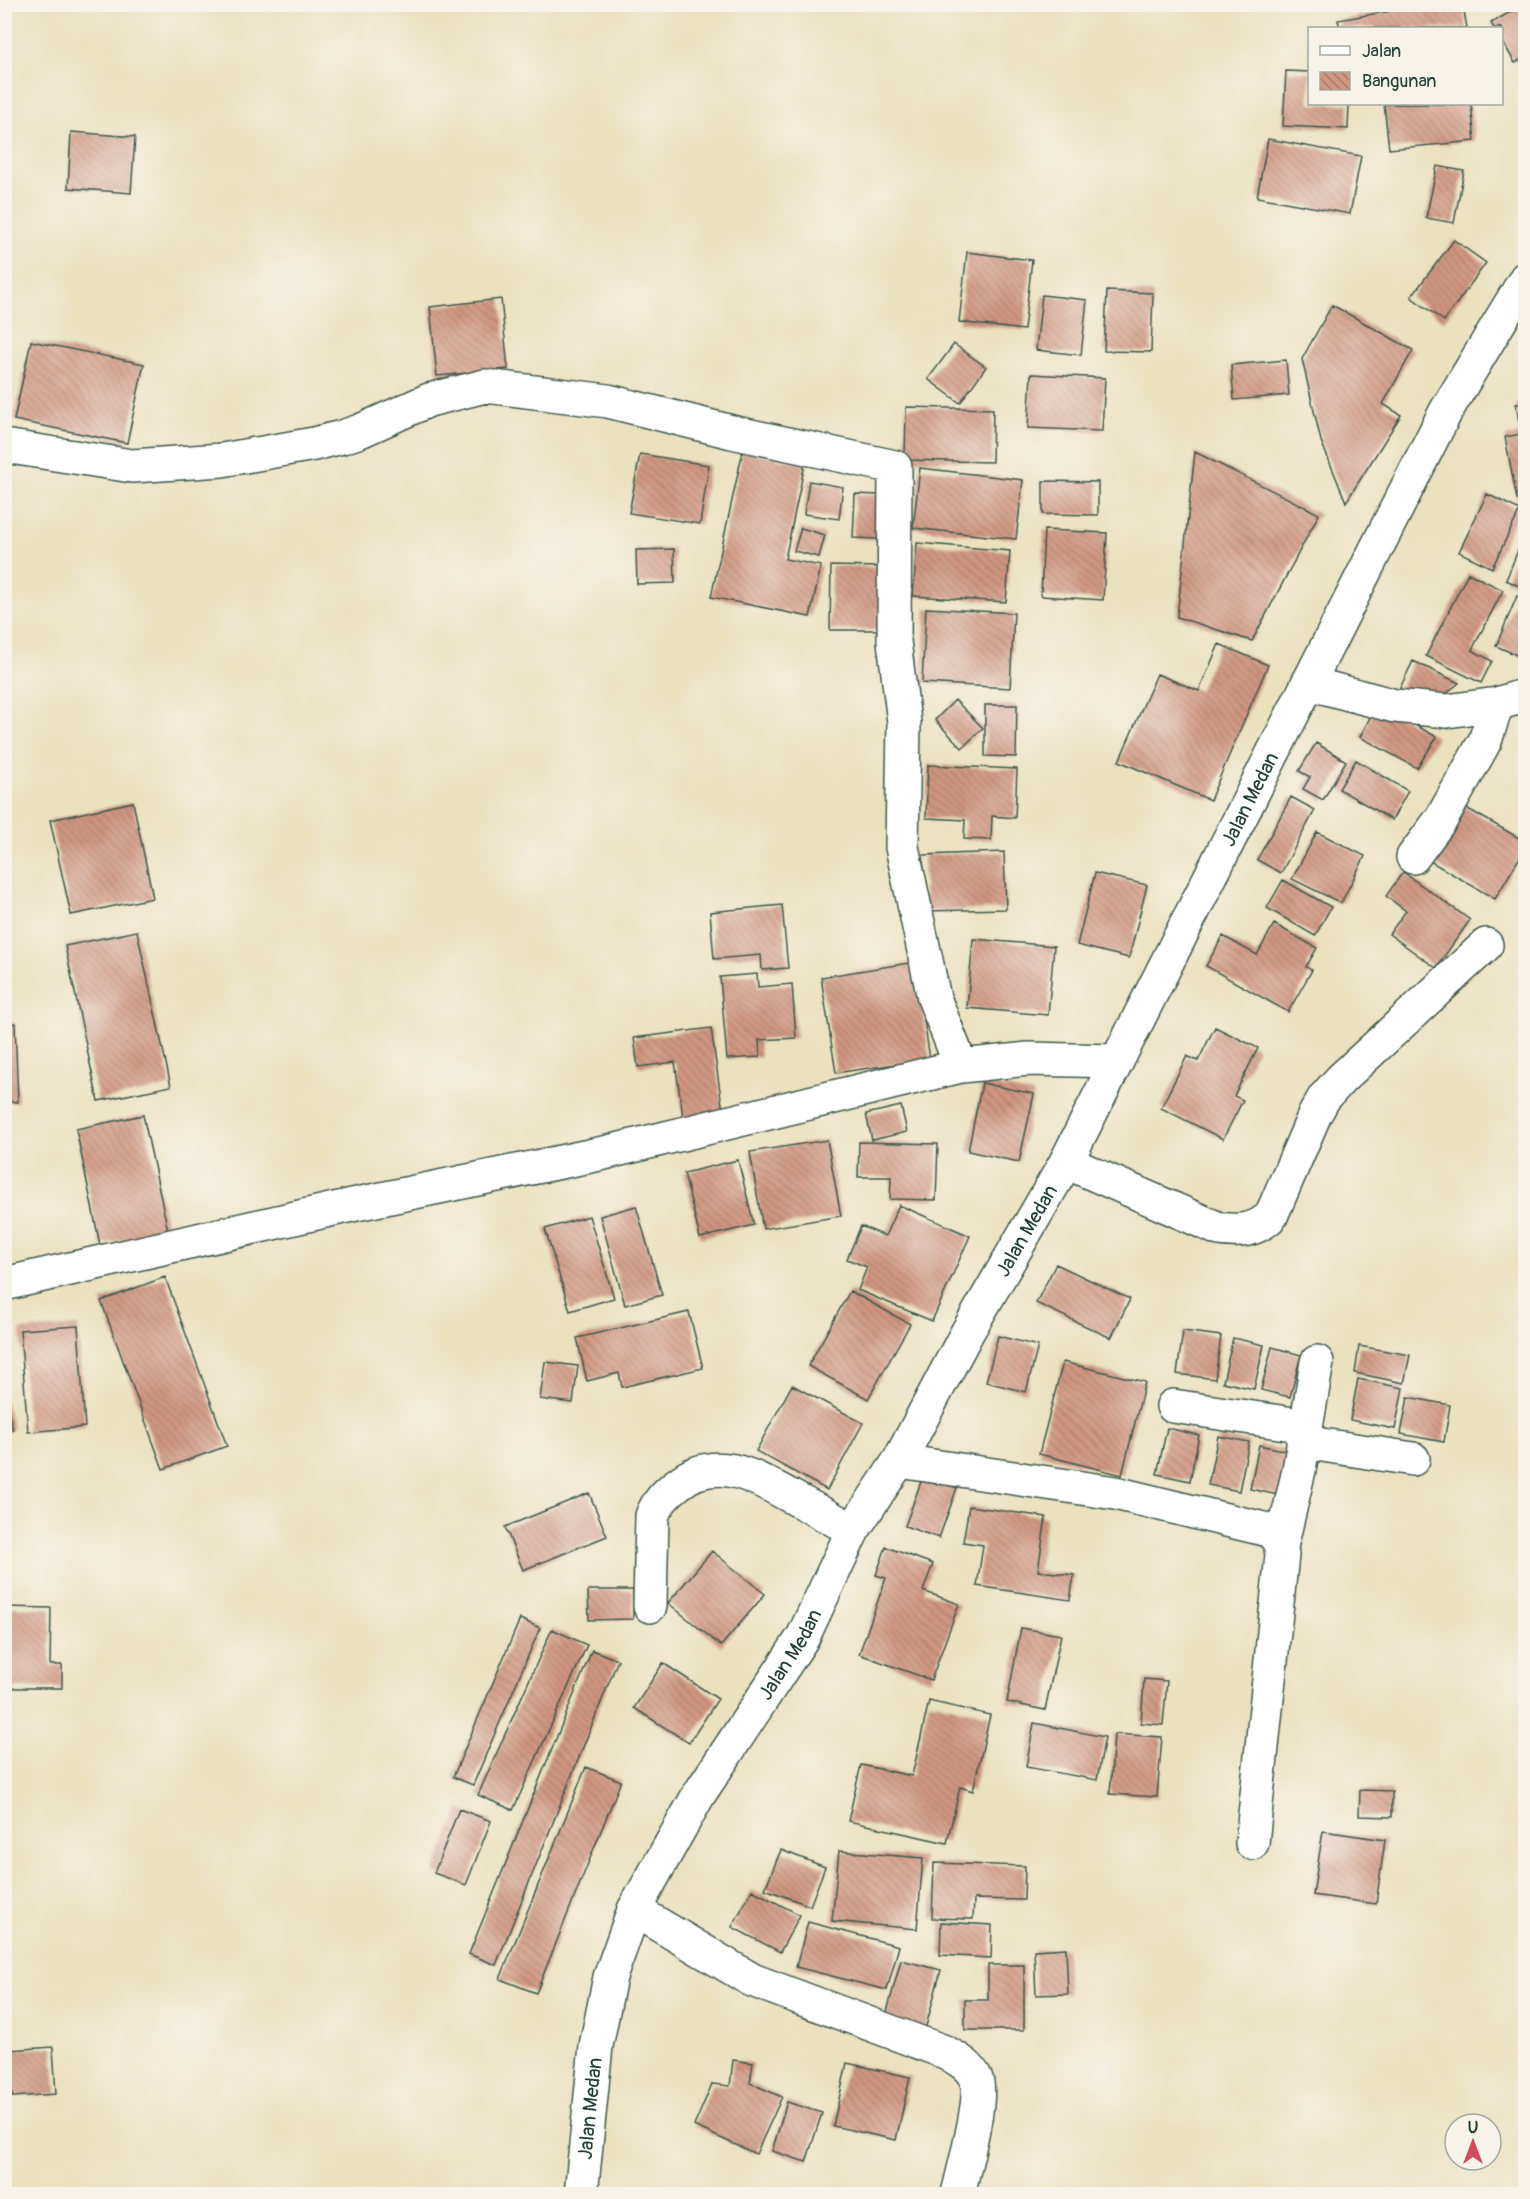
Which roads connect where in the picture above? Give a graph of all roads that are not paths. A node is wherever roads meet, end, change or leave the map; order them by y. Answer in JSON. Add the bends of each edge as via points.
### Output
{"nodes":[{"id":1,"x":1526,"y":278,"type":"edge"},
{"id":2,"x":4,"y":447,"type":"edge"},
{"id":3,"x":1308,"y":682,"type":"junction"},
{"id":4,"x":1511,"y":699,"type":"edge"},
{"id":5,"x":1413,"y":857,"type":"dead end"},
{"id":6,"x":1486,"y":945,"type":"dead end"},
{"id":7,"x":1116,"y":1062,"type":"junction"},
{"id":8,"x":961,"y":1066,"type":"junction"},
{"id":9,"x":1066,"y":1162,"type":"junction"},
{"id":10,"x":4,"y":1284,"type":"edge"},
{"id":11,"x":1317,"y":1362,"type":"dead end"},
{"id":12,"x":1173,"y":1406,"type":"dead end"},
{"id":13,"x":1305,"y":1434,"type":"junction"},
{"id":14,"x":1413,"y":1459,"type":"dead end"},
{"id":15,"x":899,"y":1461,"type":"junction"},
{"id":16,"x":853,"y":1530,"type":"junction"},
{"id":17,"x":1281,"y":1547,"type":"junction"},
{"id":18,"x":650,"y":1606,"type":"dead end"},
{"id":19,"x":1252,"y":1843,"type":"dead end"},
{"id":20,"x":634,"y":1910,"type":"junction"},
{"id":21,"x":581,"y":2194,"type":"edge"},
{"id":22,"x":958,"y":2194,"type":"edge"}],
"edges":[{"from":1,"to":3,"type":"main road","name":"Jalan Medan","via":[[1446,411]]},
{"from":2,"to":8,"type":"main road","via":[[132,466],[222,460],[314,444],[360,431],[429,400],[485,386],[608,401],[895,467],[894,641],[904,722],[902,847],[934,998]]},
{"from":3,"to":4,"type":"main road","via":[[1395,706],[1447,711]]},
{"from":3,"to":7,"type":"main road","name":"Jalan Medan"},
{"from":4,"to":5,"type":"main road","via":[[1442,818]]},
{"from":6,"to":9,"type":"main road","via":[[1324,1098],[1271,1216],[1257,1227],[1235,1232],[1219,1229]]},
{"from":7,"to":8,"type":"main road","via":[[1028,1059]]},
{"from":7,"to":9,"type":"main road","name":"Jalan Medan"},
{"from":8,"to":10,"type":"main road","via":[[604,1153]]},
{"from":9,"to":15,"type":"main road","name":"Jalan Medan"},
{"from":11,"to":13,"type":"main road"},
{"from":12,"to":13,"type":"main road"},
{"from":13,"to":14,"type":"main road"},
{"from":13,"to":17,"type":"main road"},
{"from":15,"to":16,"type":"main road","name":"Jalan Medan"},
{"from":15,"to":17,"type":"main road","via":[[1115,1492],[1268,1530],[1275,1534]]},
{"from":16,"to":18,"type":"main road","via":[[750,1474],[728,1470],[688,1475],[666,1493],[652,1516]]},
{"from":16,"to":20,"type":"main road","name":"Jalan Medan","via":[[803,1637],[698,1796]]},
{"from":17,"to":19,"type":"main road"},
{"from":20,"to":21,"type":"main road","name":"Jalan Medan","via":[[610,1977],[596,2046]]},
{"from":20,"to":22,"type":"main road","via":[[752,1980],[945,2052],[968,2065],[977,2080],[977,2105]]}]}
